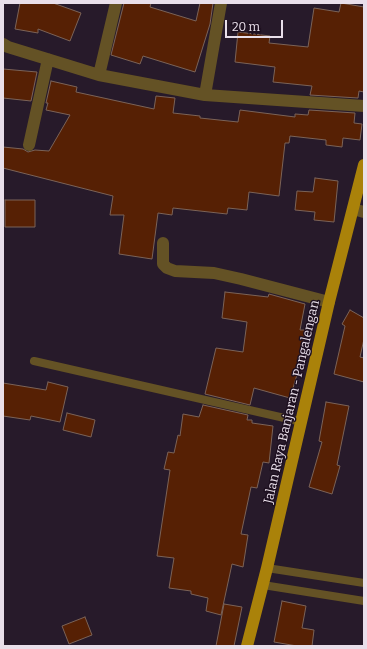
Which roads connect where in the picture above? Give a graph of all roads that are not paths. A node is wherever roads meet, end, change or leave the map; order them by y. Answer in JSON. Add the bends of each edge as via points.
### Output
{"nodes":[{"id":1,"x":116,"y":3,"type":"edge"},
{"id":2,"x":221,"y":3,"type":"edge"},
{"id":3,"x":3,"y":44,"type":"edge"},
{"id":4,"x":48,"y":60,"type":"junction"},
{"id":5,"x":99,"y":75,"type":"junction"},
{"id":6,"x":205,"y":95,"type":"junction"},
{"id":7,"x":364,"y":106,"type":"edge"},
{"id":8,"x":29,"y":145,"type":"dead end"},
{"id":9,"x":364,"y":165,"type":"edge"},
{"id":10,"x":358,"y":210,"type":"edge"},
{"id":11,"x":163,"y":243,"type":"dead end"},
{"id":12,"x":329,"y":302,"type":"junction"},
{"id":13,"x":34,"y":361,"type":"dead end"},
{"id":14,"x":302,"y":422,"type":"junction"},
{"id":15,"x":267,"y":568,"type":"junction"},
{"id":16,"x":364,"y":583,"type":"edge"},
{"id":17,"x":263,"y":585,"type":"junction"},
{"id":18,"x":364,"y":602,"type":"edge"},
{"id":19,"x":247,"y":646,"type":"edge"}],
"edges":[{"from":1,"to":5,"type":"street"},
{"from":2,"to":6,"type":"street"},
{"from":3,"to":4,"type":"street"},
{"from":4,"to":5,"type":"street"},
{"from":4,"to":8,"type":"street"},
{"from":5,"to":6,"type":"street"},
{"from":6,"to":7,"type":"street"},
{"from":9,"to":10,"type":"main road","name":"Jalan Raya Banjaran - Pangalengan"},
{"from":10,"to":12,"type":"main road","name":"Jalan Raya Banjaran - Pangalengan"},
{"from":11,"to":12,"type":"street","via":[[163,264],[175,271],[241,279]]},
{"from":12,"to":14,"type":"main road","name":"Jalan Raya Banjaran - Pangalengan"},
{"from":13,"to":14,"type":"lane"},
{"from":14,"to":15,"type":"main road","name":"Jalan Raya Banjaran - Pangalengan"},
{"from":15,"to":16,"type":"lane"},
{"from":15,"to":17,"type":"main road","name":"Jalan Raya Banjaran - Pangalengan"},
{"from":17,"to":18,"type":"lane"},
{"from":17,"to":19,"type":"main road","name":"Jalan Raya Banjaran - Pangalengan"}]}
